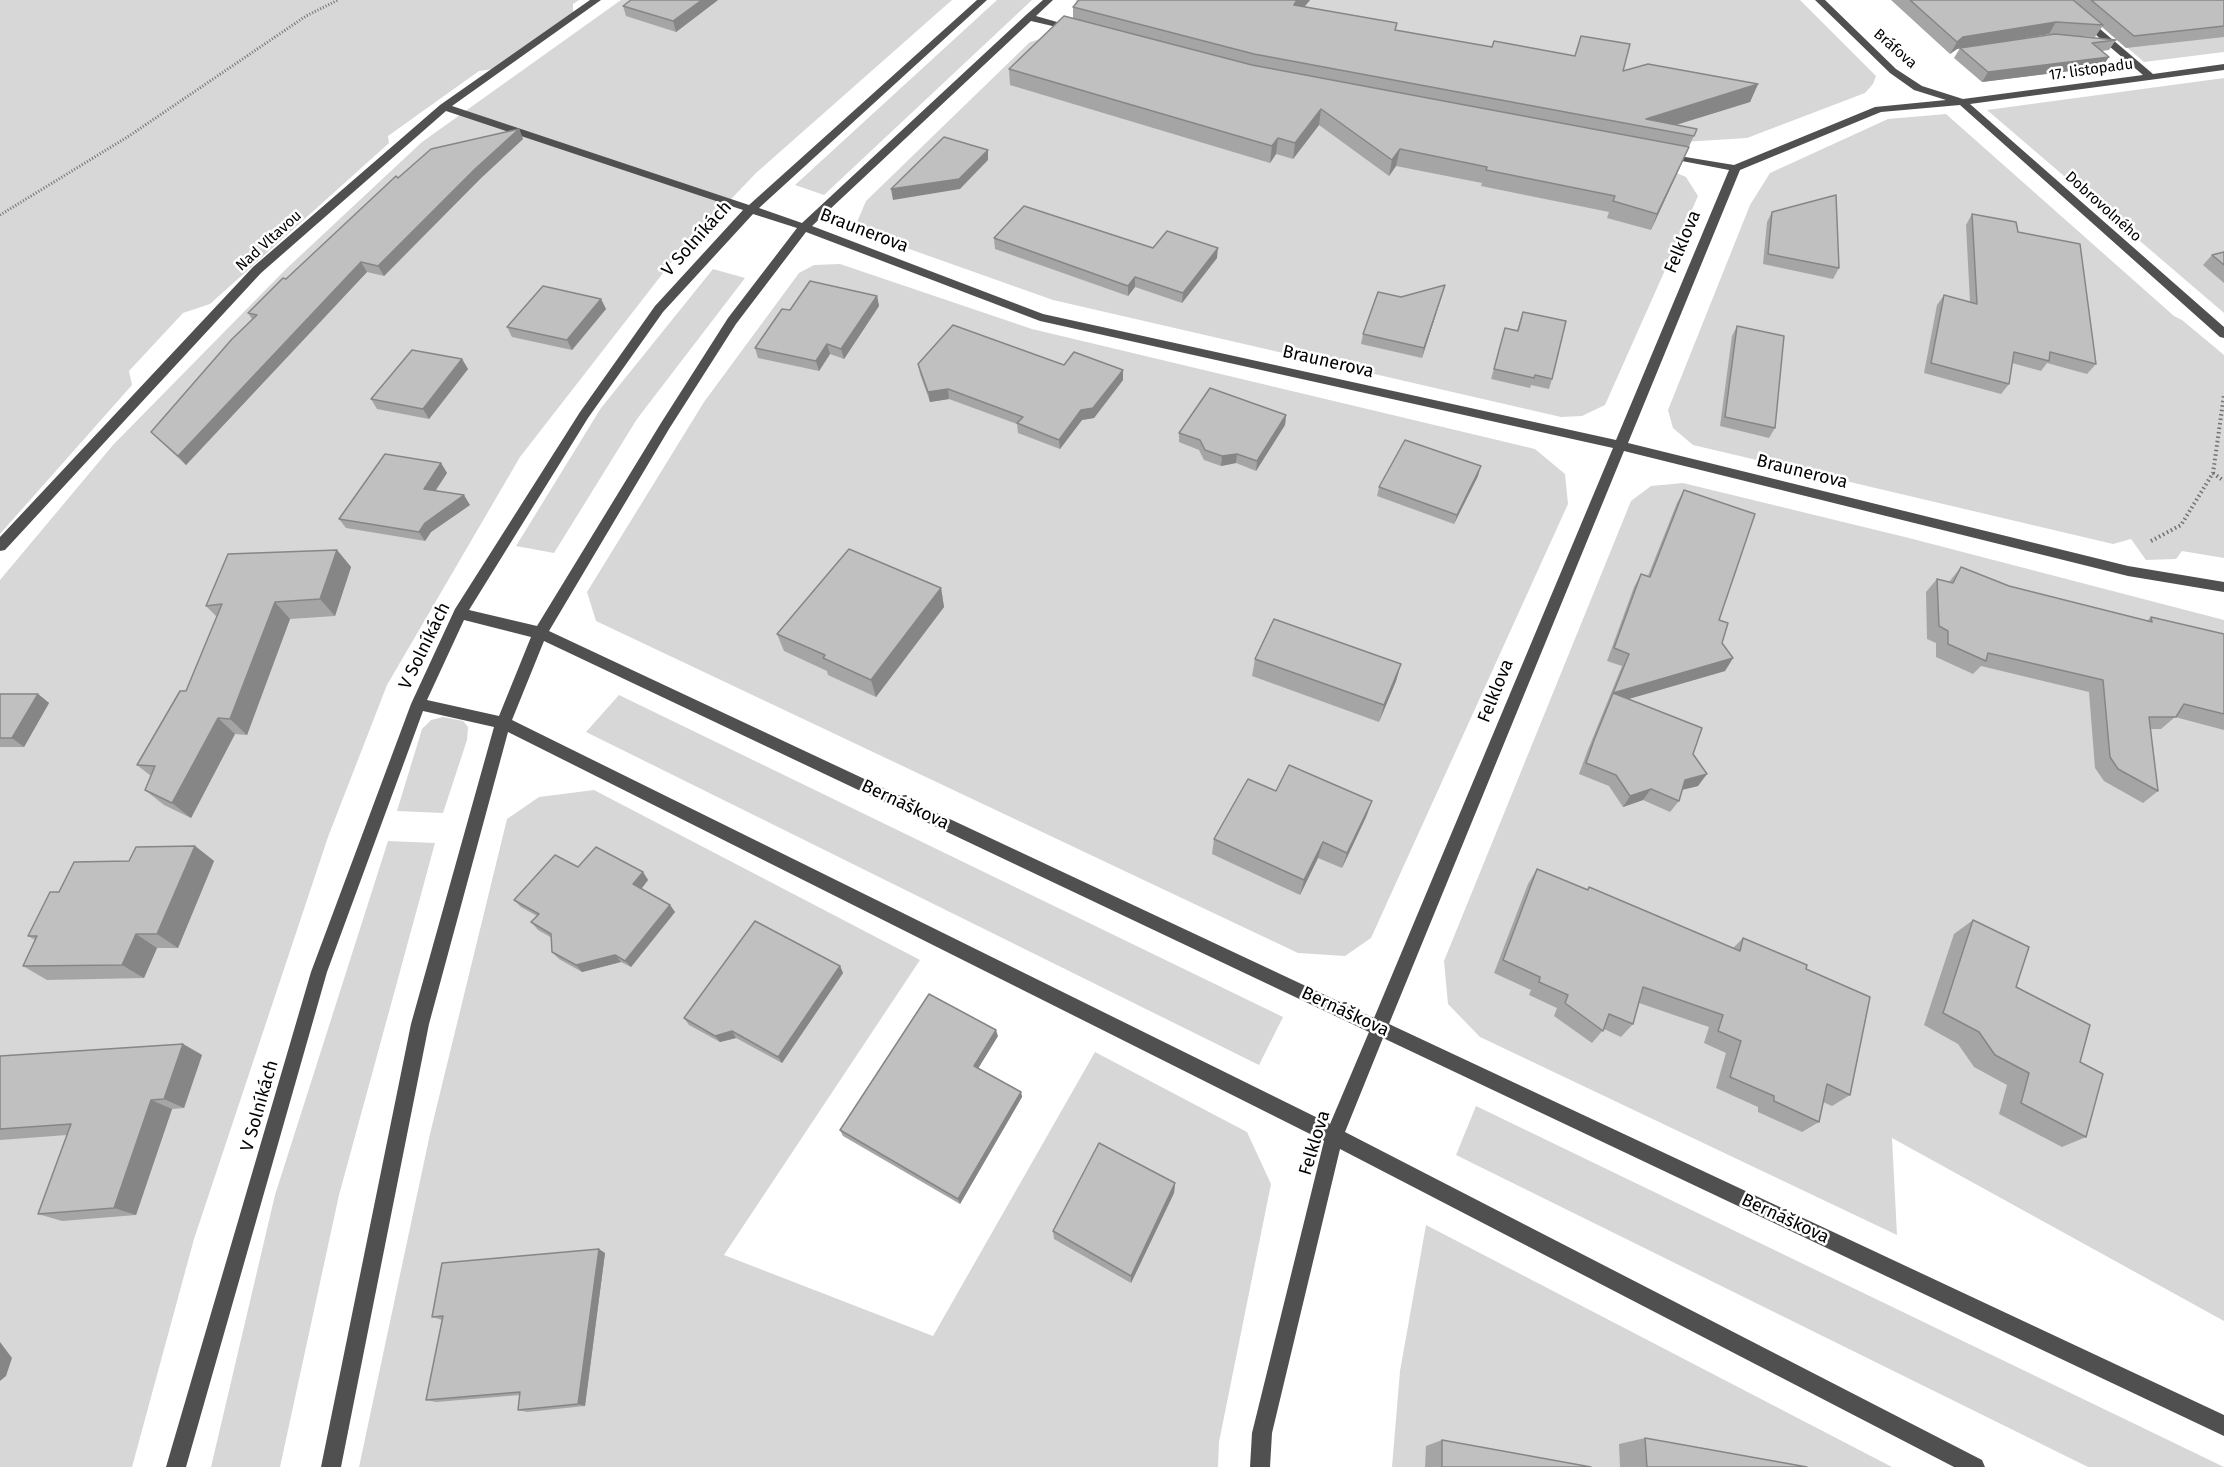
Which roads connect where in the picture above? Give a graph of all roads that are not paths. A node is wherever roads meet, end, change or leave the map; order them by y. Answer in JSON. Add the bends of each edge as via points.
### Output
{"nodes":[{"id":1,"x":596,"y":0,"type":"edge"},
{"id":2,"x":982,"y":0,"type":"edge"},
{"id":3,"x":1048,"y":0,"type":"edge"},
{"id":4,"x":1820,"y":0,"type":"edge"},
{"id":5,"x":2060,"y":0,"type":"edge"},
{"id":6,"x":1029,"y":17,"type":"junction"},
{"id":7,"x":1084,"y":32,"type":"edge"},
{"id":8,"x":2092,"y":43,"type":"edge"},
{"id":9,"x":2113,"y":44,"type":"junction"},
{"id":10,"x":2224,"y":67,"type":"edge"},
{"id":11,"x":2151,"y":77,"type":"junction"},
{"id":12,"x":1962,"y":102,"type":"junction"},
{"id":13,"x":444,"y":106,"type":"junction"},
{"id":14,"x":1654,"y":153,"type":"edge"},
{"id":15,"x":1735,"y":168,"type":"junction"},
{"id":16,"x":749,"y":210,"type":"junction"},
{"id":17,"x":804,"y":228,"type":"junction"},
{"id":18,"x":2224,"y":334,"type":"edge"},
{"id":19,"x":1619,"y":445,"type":"junction"},
{"id":20,"x":0,"y":546,"type":"edge"},
{"id":21,"x":2224,"y":587,"type":"edge"},
{"id":22,"x":460,"y":613,"type":"junction"},
{"id":23,"x":540,"y":633,"type":"junction"},
{"id":24,"x":418,"y":705,"type":"junction"},
{"id":25,"x":503,"y":723,"type":"junction"},
{"id":26,"x":1378,"y":1027,"type":"junction"},
{"id":27,"x":1334,"y":1136,"type":"junction"},
{"id":28,"x":2224,"y":1426,"type":"edge"},
{"id":29,"x":176,"y":1467,"type":"edge"},
{"id":30,"x":331,"y":1467,"type":"edge"},
{"id":31,"x":1260,"y":1467,"type":"edge"},
{"id":32,"x":1975,"y":1467,"type":"edge"}],
"edges":[{"from":1,"to":13,"type":"street","name":"Nad Vltavou"},
{"from":2,"to":16,"type":"street","name":"V Solníkách"},
{"from":3,"to":6,"type":"street"},
{"from":4,"to":12,"type":"street","name":"Bráfova","via":[[1893,71],[1918,88]]},
{"from":5,"to":9,"type":"street"},
{"from":6,"to":7,"type":"street"},
{"from":6,"to":17,"type":"street"},
{"from":8,"to":9,"type":"street"},
{"from":9,"to":11,"type":"street"},
{"from":10,"to":11,"type":"street","name":"17. listopadu"},
{"from":11,"to":12,"type":"street","name":"17. listopadu"},
{"from":12,"to":15,"type":"street","via":[[1879,109]]},
{"from":12,"to":18,"type":"street","name":"Dobrovolného"},
{"from":13,"to":16,"type":"street","name":"Braunerova"},
{"from":13,"to":20,"type":"street","name":"Nad Vltavou","via":[[257,270]]},
{"from":14,"to":15,"type":"street"},
{"from":15,"to":19,"type":"street","name":"Felklova"},
{"from":16,"to":17,"type":"street","name":"Braunerova"},
{"from":16,"to":22,"type":"street","name":"V Solníkách","via":[[652,319],[584,415]]},
{"from":17,"to":19,"type":"street","name":"Braunerova","via":[[1040,317]]},
{"from":17,"to":23,"type":"street","via":[[732,321]]},
{"from":19,"to":21,"type":"street","name":"Braunerova","via":[[2128,571]]},
{"from":19,"to":26,"type":"street","name":"Felklova"},
{"from":22,"to":23,"type":"street","name":"Bernáškova"},
{"from":22,"to":24,"type":"street","name":"V Solníkách"},
{"from":23,"to":25,"type":"street"},
{"from":23,"to":26,"type":"street","name":"Bernáškova"},
{"from":24,"to":25,"type":"street"},
{"from":24,"to":29,"type":"street","name":"V Solníkách","via":[[319,972]]},
{"from":25,"to":27,"type":"street"},
{"from":25,"to":30,"type":"street","via":[[420,1024]]},
{"from":26,"to":27,"type":"street","name":"Felklova"},
{"from":26,"to":28,"type":"street","name":"Bernáškova"},
{"from":27,"to":31,"type":"street","name":"Felklova","via":[[1262,1433]]},
{"from":27,"to":32,"type":"street"}]}
